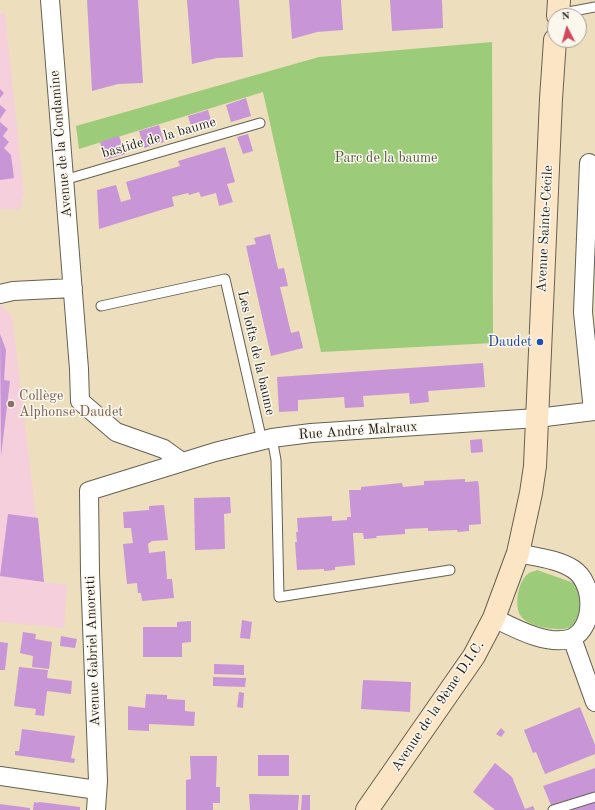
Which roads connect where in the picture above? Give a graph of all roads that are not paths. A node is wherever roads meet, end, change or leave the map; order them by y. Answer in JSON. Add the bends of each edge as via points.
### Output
{"nodes":[{"id":1,"x":50,"y":0,"type":"edge"},
{"id":2,"x":595,"y":7,"type":"edge"},
{"id":3,"x":583,"y":8,"type":"edge"},
{"id":4,"x":554,"y":48,"type":"edge"},
{"id":5,"x":260,"y":123,"type":"dead end"},
{"id":6,"x":589,"y":163,"type":"dead end"},
{"id":7,"x":64,"y":180,"type":"junction"},
{"id":8,"x":73,"y":288,"type":"junction"},
{"id":9,"x":0,"y":294,"type":"edge"},
{"id":10,"x":101,"y":306,"type":"dead end"},
{"id":11,"x":594,"y":411,"type":"edge"},
{"id":12,"x":537,"y":418,"type":"junction"},
{"id":13,"x":267,"y":439,"type":"junction"},
{"id":14,"x":182,"y":462,"type":"junction"},
{"id":15,"x":89,"y":491,"type":"joint"},
{"id":16,"x":518,"y":554,"type":"junction"},
{"id":17,"x":450,"y":570,"type":"dead end"},
{"id":18,"x":494,"y":618,"type":"junction"},
{"id":19,"x":572,"y":638,"type":"junction"},
{"id":20,"x":590,"y":678,"type":"edge"},
{"id":21,"x":595,"y":702,"type":"edge"},
{"id":22,"x":0,"y":776,"type":"edge"},
{"id":23,"x":97,"y":790,"type":"junction"},
{"id":24,"x":595,"y":797,"type":"edge"},
{"id":25,"x":96,"y":810,"type":"edge"},
{"id":26,"x":367,"y":810,"type":"edge"},
{"id":27,"x":552,"y":810,"type":"edge"}],
"edges":[{"from":1,"to":7,"type":"street","name":"Avenue de la Condamine"},
{"from":2,"to":3,"type":"lane"},
{"from":4,"to":12,"type":"main road","name":"Avenue Sainte-Cécile"},
{"from":5,"to":7,"type":"lane","name":"bastide de la baume"},
{"from":6,"to":11,"type":"street","via":[[583,312]]},
{"from":7,"to":8,"type":"street","name":"Avenue de la Condamine"},
{"from":8,"to":9,"type":"street"},
{"from":8,"to":14,"type":"street","via":[[80,401],[116,432],[164,449]]},
{"from":10,"to":13,"type":"lane","name":"Les lofts de la baume","via":[[225,279]]},
{"from":11,"to":12,"type":"street","name":"Rue André Malraux"},
{"from":12,"to":13,"type":"street","name":"Rue André Malraux","via":[[311,433]]},
{"from":12,"to":16,"type":"main road","via":[[535,466]]},
{"from":13,"to":14,"type":"street","name":"Rue André Malraux"},
{"from":13,"to":17,"type":"lane","via":[[276,460],[279,597]]},
{"from":14,"to":15,"type":"street","name":"Rue André Malraux"},
{"from":15,"to":23,"type":"street","name":"Avenue Gabriel Amoretti"},
{"from":16,"to":18,"type":"main road","name":"Avenue de la 9ème D.I.C."},
{"from":16,"to":19,"type":"street","via":[[557,562],[573,569],[585,581],[592,610],[587,625]]},
{"from":18,"to":19,"type":"street","via":[[527,634],[550,639]]},
{"from":18,"to":26,"type":"main road","name":"Avenue de la 9ème D.I.C.","via":[[474,656]]},
{"from":19,"to":20,"type":"street"},
{"from":20,"to":21,"type":"street"},
{"from":22,"to":23,"type":"street"},
{"from":23,"to":25,"type":"street","name":"Avenue Gabriel Amoretti"},
{"from":24,"to":27,"type":"lane"}]}
